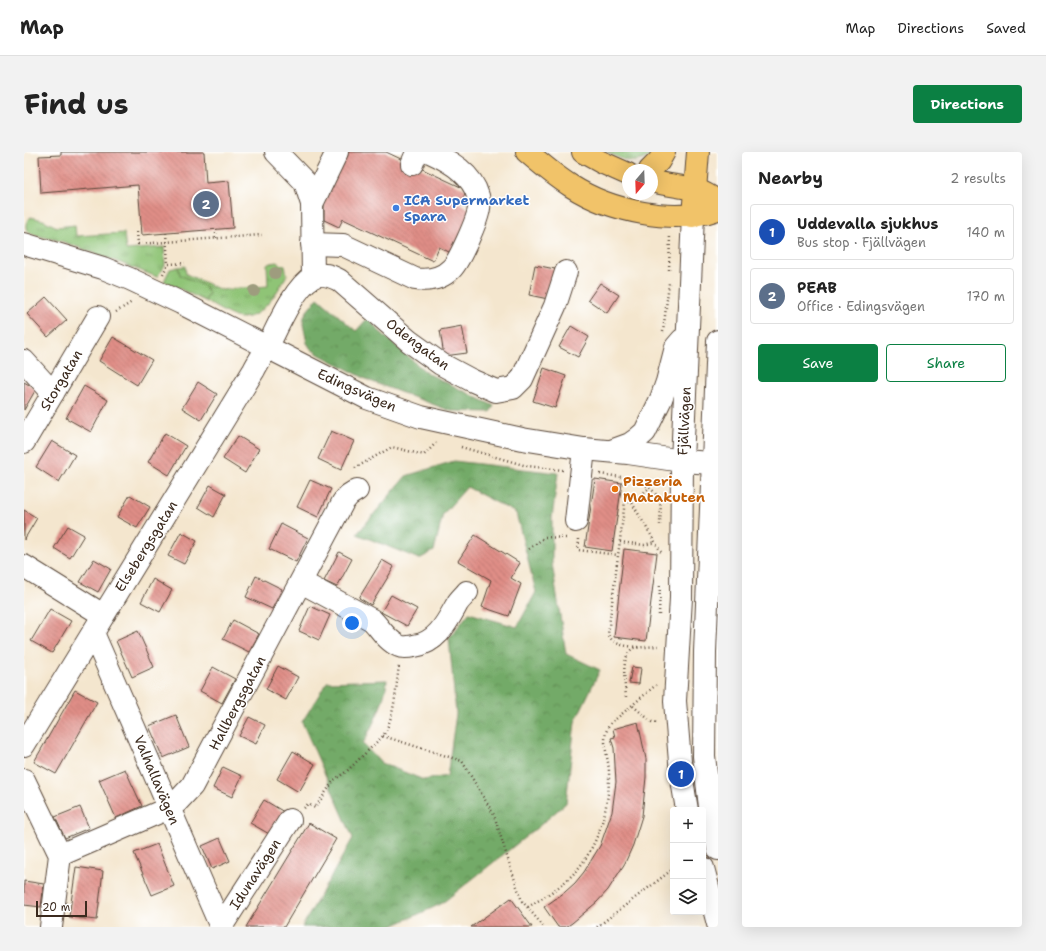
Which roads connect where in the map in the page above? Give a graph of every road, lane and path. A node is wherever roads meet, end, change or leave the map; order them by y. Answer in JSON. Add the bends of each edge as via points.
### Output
{"nodes":[{"id":1,"x":276,"y":152,"type":"edge"},
{"id":2,"x":337,"y":152,"type":"edge"},
{"id":3,"x":430,"y":152,"type":"edge"},
{"id":4,"x":528,"y":152,"type":"edge"},
{"id":5,"x":583,"y":152,"type":"edge"},
{"id":6,"x":664,"y":152,"type":"edge"},
{"id":7,"x":698,"y":152,"type":"edge"},
{"id":8,"x":656,"y":164,"type":"edge"},
{"id":9,"x":622,"y":171,"type":"edge"},
{"id":10,"x":658,"y":182,"type":"edge"},
{"id":11,"x":695,"y":189,"type":"junction"},
{"id":12,"x":718,"y":202,"type":"edge"},
{"id":13,"x":312,"y":204,"type":"junction"},
{"id":14,"x":718,"y":209,"type":"edge"},
{"id":15,"x":693,"y":216,"type":"junction"},
{"id":16,"x":216,"y":229,"type":"dead end"},
{"id":17,"x":137,"y":232,"type":"dead end"},
{"id":18,"x":166,"y":233,"type":"dead end"},
{"id":19,"x":670,"y":234,"type":"dead end"},
{"id":20,"x":262,"y":235,"type":"dead end"},
{"id":21,"x":216,"y":238,"type":"junction"},
{"id":22,"x":166,"y":242,"type":"junction"},
{"id":23,"x":24,"y":244,"type":"edge"},
{"id":24,"x":312,"y":244,"type":"junction"},
{"id":25,"x":185,"y":263,"type":"dead end"},
{"id":26,"x":566,"y":272,"type":"dead end"},
{"id":27,"x":669,"y":273,"type":"dead end"},
{"id":28,"x":313,"y":277,"type":"junction"},
{"id":29,"x":669,"y":281,"type":"dead end"},
{"id":30,"x":134,"y":302,"type":"dead end"},
{"id":31,"x":105,"y":317,"type":"joint"},
{"id":32,"x":688,"y":333,"type":"junction"},
{"id":33,"x":663,"y":334,"type":"dead end"},
{"id":34,"x":718,"y":341,"type":"edge"},
{"id":35,"x":267,"y":347,"type":"junction"},
{"id":36,"x":24,"y":361,"type":"edge"},
{"id":37,"x":53,"y":393,"type":"junction"},
{"id":38,"x":438,"y":441,"type":"dead end"},
{"id":39,"x":24,"y":442,"type":"edge"},
{"id":40,"x":459,"y":447,"type":"dead end"},
{"id":41,"x":584,"y":449,"type":"junction"},
{"id":42,"x":609,"y":451,"type":"junction"},
{"id":43,"x":682,"y":461,"type":"junction"},
{"id":44,"x":712,"y":463,"type":"junction"},
{"id":45,"x":355,"y":468,"type":"dead end"},
{"id":46,"x":582,"y":472,"type":"junction"},
{"id":47,"x":649,"y":488,"type":"junction"},
{"id":48,"x":357,"y":490,"type":"dead end"},
{"id":49,"x":652,"y":490,"type":"dead end"},
{"id":50,"x":632,"y":503,"type":"junction"},
{"id":51,"x":574,"y":532,"type":"junction"},
{"id":52,"x":620,"y":542,"type":"junction"},
{"id":53,"x":655,"y":542,"type":"junction"},
{"id":54,"x":529,"y":549,"type":"dead end"},
{"id":55,"x":661,"y":552,"type":"dead end"},
{"id":56,"x":618,"y":555,"type":"junction"},
{"id":57,"x":24,"y":566,"type":"edge"},
{"id":58,"x":301,"y":582,"type":"junction"},
{"id":59,"x":467,"y":592,"type":"dead end"},
{"id":60,"x":98,"y":624,"type":"junction"},
{"id":61,"x":399,"y":646,"type":"junction"},
{"id":62,"x":658,"y":646,"type":"dead end"},
{"id":63,"x":638,"y":647,"type":"junction"},
{"id":64,"x":656,"y":685,"type":"dead end"},
{"id":65,"x":626,"y":698,"type":"dead end"},
{"id":66,"x":633,"y":706,"type":"dead end"},
{"id":67,"x":659,"y":723,"type":"dead end"},
{"id":68,"x":382,"y":736,"type":"junction"},
{"id":69,"x":24,"y":745,"type":"edge"},
{"id":70,"x":24,"y":780,"type":"edge"},
{"id":71,"x":686,"y":807,"type":"edge"},
{"id":72,"x":168,"y":808,"type":"junction"},
{"id":73,"x":290,"y":820,"type":"joint"},
{"id":74,"x":718,"y":849,"type":"edge"},
{"id":75,"x":60,"y":855,"type":"junction"},
{"id":76,"x":670,"y":871,"type":"edge"},
{"id":77,"x":706,"y":879,"type":"edge"},
{"id":78,"x":528,"y":907,"type":"junction"},
{"id":79,"x":718,"y":924,"type":"edge"},
{"id":80,"x":51,"y":927,"type":"edge"},
{"id":81,"x":221,"y":927,"type":"edge"},
{"id":82,"x":544,"y":927,"type":"edge"},
{"id":83,"x":597,"y":927,"type":"edge"}],
"edges":[{"from":1,"to":13,"type":"street","via":[[305,182]]},
{"from":2,"to":13,"type":"street"},
{"from":3,"to":24,"type":"street","via":[[463,172],[475,187],[479,197],[478,216],[457,262],[448,272],[432,279],[415,279],[343,245]]},
{"from":4,"to":15,"type":"main road","via":[[572,187],[608,203],[649,214]]},
{"from":5,"to":9,"type":"main road"},
{"from":6,"to":8,"type":"main road"},
{"from":7,"to":11,"type":"main road","name":"Fjällvägen"},
{"from":10,"to":11,"type":"main road"},
{"from":11,"to":12,"type":"main road"},
{"from":11,"to":15,"type":"main road","name":"Fjällvägen"},
{"from":13,"to":24,"type":"street"},
{"from":14,"to":15,"type":"main road"},
{"from":15,"to":32,"type":"street","name":"Fjällvägen"},
{"from":16,"to":21,"type":"path"},
{"from":17,"to":22,"type":"path","via":[[138,244]]},
{"from":18,"to":22,"type":"path"},
{"from":19,"to":27,"type":"path"},
{"from":20,"to":21,"type":"path"},
{"from":21,"to":22,"type":"path"},
{"from":22,"to":25,"type":"path","via":[[168,264]]},
{"from":23,"to":35,"type":"street","name":"Edingsvägen","via":[[103,268],[181,303]]},
{"from":24,"to":28,"type":"street"},
{"from":26,"to":28,"type":"street","name":"Odengatan","via":[[555,306],[522,379],[513,388],[496,391],[441,364],[409,341],[339,280],[322,274]]},
{"from":28,"to":35,"type":"street","via":[[294,297]]},
{"from":29,"to":33,"type":"path"},
{"from":30,"to":31,"type":"path"},
{"from":31,"to":37,"type":"street","name":"Storgatan"},
{"from":32,"to":42,"type":"street","via":[[676,347],[661,399],[645,432],[630,444]]},
{"from":32,"to":43,"type":"street","name":"Fjällvägen"},
{"from":34,"to":44,"type":"street"},
{"from":35,"to":41,"type":"street","name":"Edingsvägen","via":[[368,398],[421,417],[522,439]]},
{"from":35,"to":60,"type":"street","name":"Elsebergsgatan"},
{"from":36,"to":37,"type":"street"},
{"from":37,"to":39,"type":"street","name":"Storgatan"},
{"from":38,"to":45,"type":"path","via":[[424,455],[392,447]]},
{"from":40,"to":46,"type":"path","via":[[527,466]]},
{"from":41,"to":42,"type":"street","name":"Edingsvägen"},
{"from":41,"to":46,"type":"street"},
{"from":42,"to":43,"type":"street","name":"Edingsvägen"},
{"from":43,"to":44,"type":"street","name":"Edingsvägen"},
{"from":43,"to":71,"type":"street","name":"Fjällvägen","via":[[681,598],[675,701]]},
{"from":44,"to":74,"type":"street","via":[[704,756]]},
{"from":46,"to":47,"type":"path","via":[[635,480]]},
{"from":46,"to":51,"type":"street"},
{"from":47,"to":49,"type":"path"},
{"from":47,"to":50,"type":"path"},
{"from":48,"to":58,"type":"street","name":"Hallbergsgatan","via":[[343,502]]},
{"from":50,"to":52,"type":"path","via":[[625,502]]},
{"from":50,"to":53,"type":"path"},
{"from":51,"to":54,"type":"path","via":[[546,537]]},
{"from":51,"to":56,"type":"path","via":[[578,550]]},
{"from":52,"to":53,"type":"path","via":[[644,545]]},
{"from":52,"to":56,"type":"path"},
{"from":53,"to":55,"type":"path"},
{"from":56,"to":63,"type":"path","via":[[608,634],[616,643]]},
{"from":57,"to":60,"type":"street"},
{"from":58,"to":61,"type":"street","via":[[372,620]]},
{"from":58,"to":72,"type":"street","name":"Hallbergsgatan","via":[[198,777],[185,794]]},
{"from":59,"to":61,"type":"street","via":[[437,635],[418,645]]},
{"from":60,"to":69,"type":"street","name":"Elsebergsgatan"},
{"from":60,"to":72,"type":"street","name":"Valhallavägen"},
{"from":61,"to":68,"type":"path","via":[[391,716]]},
{"from":62,"to":63,"type":"path"},
{"from":63,"to":65,"type":"path","via":[[630,651],[625,660]]},
{"from":64,"to":78,"type":"path","via":[[607,729],[604,739],[608,793],[604,816],[590,850],[576,871]]},
{"from":66,"to":67,"type":"path","via":[[652,722]]},
{"from":68,"to":73,"type":"path","via":[[347,771],[334,780],[315,808],[308,804]]},
{"from":68,"to":78,"type":"path","via":[[462,761],[494,814],[522,901]]},
{"from":70,"to":75,"type":"street"},
{"from":72,"to":75,"type":"street","name":"Hallbergsgatan"},
{"from":72,"to":81,"type":"street","name":"Valhallavägen"},
{"from":73,"to":81,"type":"street","name":"Idunavägen"},
{"from":75,"to":80,"type":"street"},
{"from":76,"to":83,"type":"path"},
{"from":77,"to":79,"type":"street"},
{"from":78,"to":82,"type":"path"}]}
